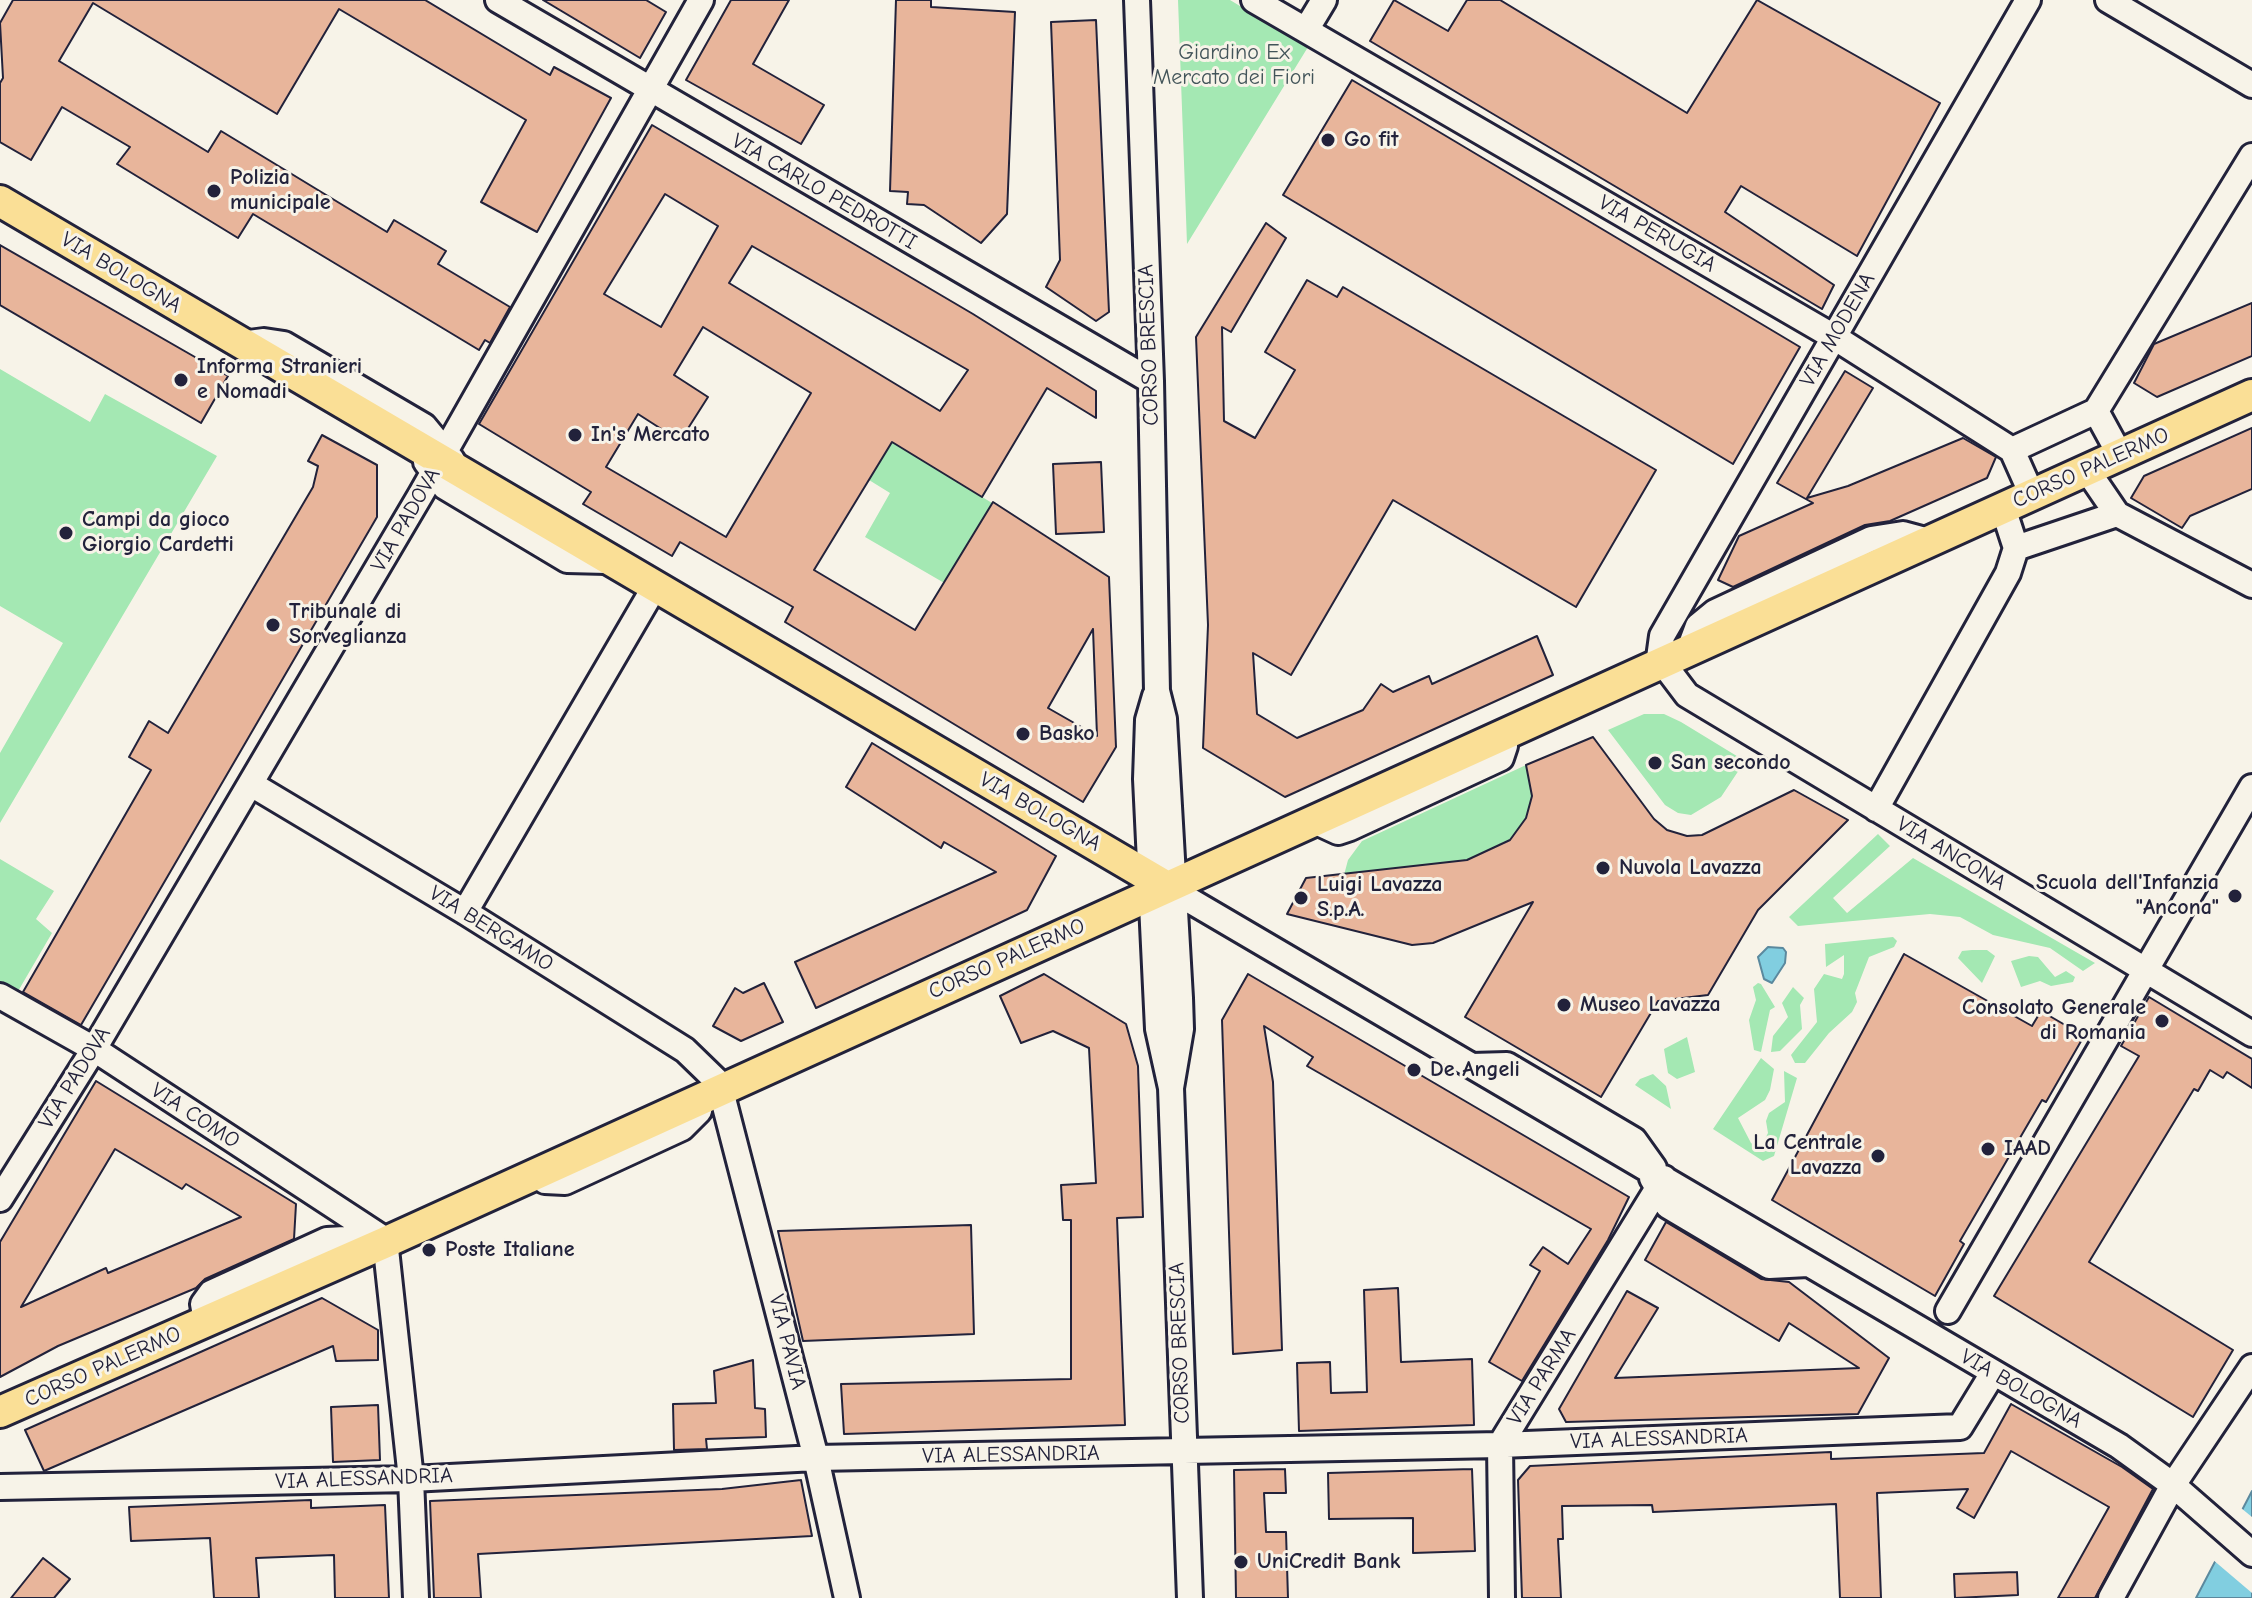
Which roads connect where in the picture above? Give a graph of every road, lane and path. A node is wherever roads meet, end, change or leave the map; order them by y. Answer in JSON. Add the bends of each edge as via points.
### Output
{"nodes":[{"id":1,"x":498,"y":0,"type":"edge"},
{"id":2,"x":701,"y":0,"type":"edge"},
{"id":3,"x":1137,"y":0,"type":"edge"},
{"id":4,"x":1254,"y":0,"type":"edge"},
{"id":5,"x":1324,"y":0,"type":"edge"},
{"id":6,"x":2028,"y":0,"type":"edge"},
{"id":7,"x":2108,"y":0,"type":"edge"},
{"id":8,"x":1306,"y":30,"type":"junction"},
{"id":9,"x":2252,"y":85,"type":"edge"},
{"id":10,"x":649,"y":89,"type":"junction"},
{"id":11,"x":2252,"y":156,"type":"edge"},
{"id":12,"x":0,"y":201,"type":"edge"},
{"id":13,"x":1834,"y":337,"type":"junction"},
{"id":14,"x":1151,"y":381,"type":"junction"},
{"id":15,"x":2252,"y":395,"type":"edge"},
{"id":16,"x":2096,"y":411,"type":"junction"},
{"id":17,"x":2012,"y":450,"type":"junction"},
{"id":18,"x":2120,"y":455,"type":"junction"},
{"id":19,"x":437,"y":468,"type":"junction"},
{"id":20,"x":2087,"y":470,"type":"junction"},
{"id":21,"x":2032,"y":495,"type":"junction"},
{"id":22,"x":2003,"y":508,"type":"junction"},
{"id":23,"x":2117,"y":514,"type":"junction"},
{"id":24,"x":2016,"y":548,"type":"junction"},
{"id":25,"x":2252,"y":585,"type":"edge"},
{"id":26,"x":654,"y":588,"type":"junction"},
{"id":27,"x":1660,"y":663,"type":"junction"},
{"id":28,"x":251,"y":784,"type":"junction"},
{"id":29,"x":2252,"y":787,"type":"edge"},
{"id":30,"x":1876,"y":809,"type":"junction"},
{"id":31,"x":1163,"y":887,"type":"junction"},
{"id":32,"x":465,"y":912,"type":"junction"},
{"id":33,"x":2148,"y":971,"type":"junction"},
{"id":34,"x":0,"y":996,"type":"edge"},
{"id":35,"x":2252,"y":1034,"type":"edge"},
{"id":36,"x":94,"y":1049,"type":"junction"},
{"id":37,"x":711,"y":1093,"type":"junction"},
{"id":38,"x":1656,"y":1178,"type":"junction"},
{"id":39,"x":0,"y":1199,"type":"edge"},
{"id":40,"x":372,"y":1247,"type":"junction"},
{"id":41,"x":1948,"y":1311,"type":"dead end"},
{"id":42,"x":2252,"y":1367,"type":"edge"},
{"id":43,"x":1993,"y":1373,"type":"junction"},
{"id":44,"x":0,"y":1412,"type":"edge"},
{"id":45,"x":1500,"y":1445,"type":"junction"},
{"id":46,"x":1184,"y":1452,"type":"junction"},
{"id":47,"x":816,"y":1458,"type":"junction"},
{"id":48,"x":411,"y":1479,"type":"junction"},
{"id":49,"x":2173,"y":1485,"type":"junction"},
{"id":50,"x":0,"y":1487,"type":"edge"},
{"id":51,"x":2252,"y":1554,"type":"edge"},
{"id":52,"x":416,"y":1598,"type":"edge"},
{"id":53,"x":847,"y":1598,"type":"edge"},
{"id":54,"x":1190,"y":1598,"type":"edge"},
{"id":55,"x":1502,"y":1598,"type":"edge"},
{"id":56,"x":2111,"y":1598,"type":"edge"}],
"edges":[{"from":1,"to":10,"type":"street","name":"VIA CARLO PEDROTTI"},
{"from":2,"to":10,"type":"street","name":"VIA PADOVA"},
{"from":3,"to":14,"type":"street","name":"CORSO BRESCIA"},
{"from":4,"to":8,"type":"street","name":"VIA PERUGIA"},
{"from":5,"to":8,"type":"street"},
{"from":6,"to":13,"type":"street","name":"VIA MODENA"},
{"from":7,"to":9,"type":"street"},
{"from":8,"to":13,"type":"street","name":"VIA PERUGIA"},
{"from":10,"to":14,"type":"street","name":"VIA CARLO PEDROTTI"},
{"from":10,"to":19,"type":"street","name":"VIA PADOVA"},
{"from":11,"to":16,"type":"street"},
{"from":12,"to":19,"type":"main road","name":"VIA BOLOGNA"},
{"from":13,"to":17,"type":"street","name":"VIA PERUGIA"},
{"from":13,"to":27,"type":"street","name":"VIA MODENA","via":[[1662,636]]},
{"from":14,"to":31,"type":"street","name":"CORSO BRESCIA","via":[[1157,691],[1148,720],[1146,766]]},
{"from":15,"to":18,"type":"main road","name":"CORSO PALERMO"},
{"from":16,"to":17,"type":"street"},
{"from":16,"to":18,"type":"street"},
{"from":17,"to":21,"type":"street"},
{"from":18,"to":20,"type":"main road","name":"CORSO PALERMO"},
{"from":19,"to":26,"type":"main road","name":"VIA BOLOGNA"},
{"from":19,"to":28,"type":"street","name":"VIA PADOVA"},
{"from":20,"to":21,"type":"main road","name":"CORSO PALERMO"},
{"from":20,"to":23,"type":"street"},
{"from":21,"to":22,"type":"main road","name":"CORSO PALERMO"},
{"from":22,"to":24,"type":"street"},
{"from":22,"to":27,"type":"main road","name":"CORSO PALERMO"},
{"from":23,"to":24,"type":"street"},
{"from":23,"to":25,"type":"street"},
{"from":24,"to":30,"type":"street","via":[[2008,573]]},
{"from":26,"to":31,"type":"main road","name":"VIA BOLOGNA"},
{"from":26,"to":32,"type":"street"},
{"from":27,"to":30,"type":"street","name":"VIA ANCONA","via":[[1687,695]]},
{"from":27,"to":31,"type":"main road","name":"CORSO PALERMO"},
{"from":28,"to":32,"type":"street","name":"VIA BERGAMO"},
{"from":28,"to":36,"type":"street","name":"VIA PADOVA"},
{"from":29,"to":33,"type":"street"},
{"from":30,"to":33,"type":"street","name":"VIA ANCONA"},
{"from":31,"to":37,"type":"main road","name":"CORSO PALERMO"},
{"from":31,"to":38,"type":"street","name":"VIA BOLOGNA"},
{"from":31,"to":46,"type":"street","name":"CORSO BRESCIA","via":[[1158,1029],[1171,1088]]},
{"from":32,"to":37,"type":"street","name":"VIA BERGAMO","via":[[685,1050]]},
{"from":33,"to":35,"type":"street","name":"VIA ANCONA"},
{"from":33,"to":41,"type":"street"},
{"from":34,"to":36,"type":"street","name":"VIA COMO"},
{"from":36,"to":39,"type":"street","name":"VIA PADOVA"},
{"from":36,"to":40,"type":"street","name":"VIA COMO","via":[[381,1237]]},
{"from":37,"to":40,"type":"main road","name":"CORSO PALERMO"},
{"from":37,"to":47,"type":"street","name":"VIA PAVIA"},
{"from":38,"to":43,"type":"street","name":"VIA BOLOGNA"},
{"from":38,"to":45,"type":"street","name":"VIA PARMA"},
{"from":40,"to":44,"type":"main road","name":"CORSO PALERMO"},
{"from":40,"to":48,"type":"street"},
{"from":42,"to":49,"type":"street"},
{"from":43,"to":45,"type":"street","name":"VIA ALESSANDRIA","via":[[1960,1427]]},
{"from":43,"to":49,"type":"street","name":"VIA BOLOGNA","via":[[2119,1446]]},
{"from":45,"to":46,"type":"street","name":"VIA ALESSANDRIA"},
{"from":45,"to":55,"type":"street","name":"VIA PARMA"},
{"from":46,"to":47,"type":"street","name":"VIA ALESSANDRIA"},
{"from":46,"to":54,"type":"street","name":"CORSO BRESCIA"},
{"from":47,"to":48,"type":"street","name":"VIA ALESSANDRIA"},
{"from":47,"to":53,"type":"street","name":"VIA PAVIA"},
{"from":48,"to":50,"type":"street","name":"VIA ALESSANDRIA"},
{"from":48,"to":52,"type":"street"},
{"from":49,"to":51,"type":"street","name":"VIA BOLOGNA"},
{"from":49,"to":56,"type":"street"}]}
